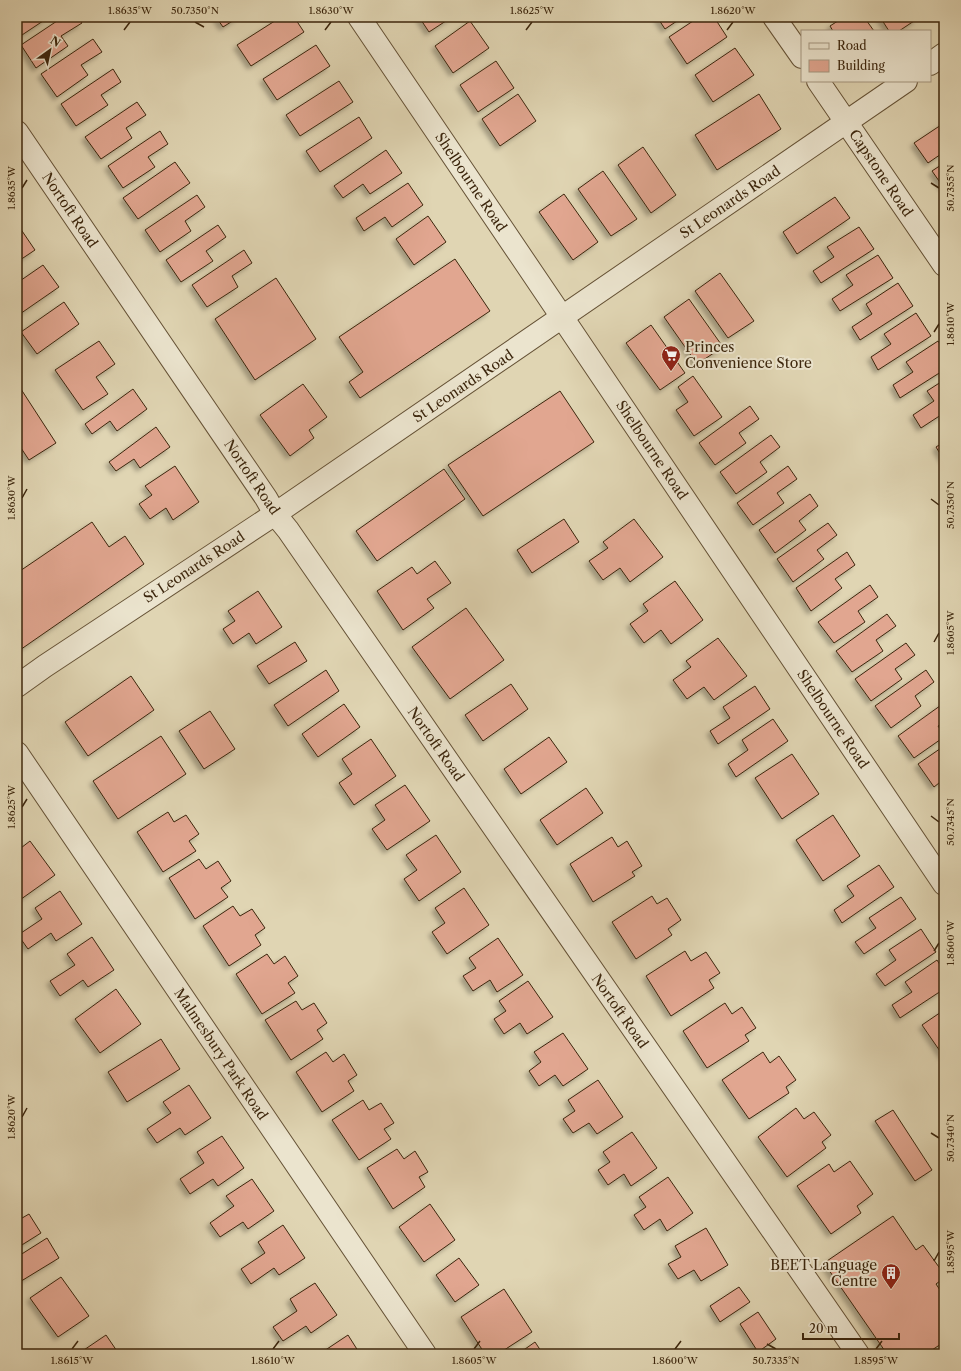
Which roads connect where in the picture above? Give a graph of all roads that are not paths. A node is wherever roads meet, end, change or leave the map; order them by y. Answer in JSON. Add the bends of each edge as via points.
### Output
{"nodes":[{"id":1,"x":359,"y":17,"type":"edge"},
{"id":2,"x":774,"y":17,"type":"edge"},
{"id":3,"x":944,"y":54,"type":"edge"},
{"id":4,"x":801,"y":57,"type":"edge"},
{"id":5,"x":931,"y":63,"type":"edge"},
{"id":6,"x":819,"y":82,"type":"edge"},
{"id":7,"x":905,"y":82,"type":"edge"},
{"id":8,"x":847,"y":122,"type":"junction"},
{"id":9,"x":17,"y":132,"type":"edge"},
{"id":10,"x":944,"y":264,"type":"edge"},
{"id":11,"x":562,"y":317,"type":"junction"},
{"id":12,"x":275,"y":514,"type":"junction"},
{"id":13,"x":17,"y":686,"type":"edge"},
{"id":14,"x":17,"y":753,"type":"edge"},
{"id":15,"x":944,"y":884,"type":"edge"},
{"id":16,"x":425,"y":1354,"type":"edge"},
{"id":17,"x":858,"y":1354,"type":"edge"}],
"edges":[{"from":1,"to":11,"type":"street","name":"Shelbourne Road"},
{"from":2,"to":4,"type":"street"},
{"from":3,"to":5,"type":"street"},
{"from":6,"to":8,"type":"street","name":"Capstone Road"},
{"from":7,"to":8,"type":"street","name":"St Leonards Road"},
{"from":8,"to":10,"type":"street","name":"Capstone Road"},
{"from":8,"to":11,"type":"street","name":"St Leonards Road"},
{"from":9,"to":12,"type":"street","name":"Nortoft Road"},
{"from":11,"to":12,"type":"street","name":"St Leonards Road"},
{"from":11,"to":15,"type":"street","name":"Shelbourne Road"},
{"from":12,"to":13,"type":"street","name":"St Leonards Road"},
{"from":12,"to":17,"type":"street","name":"Nortoft Road"},
{"from":14,"to":16,"type":"street","name":"Malmesbury Park Road"}]}
